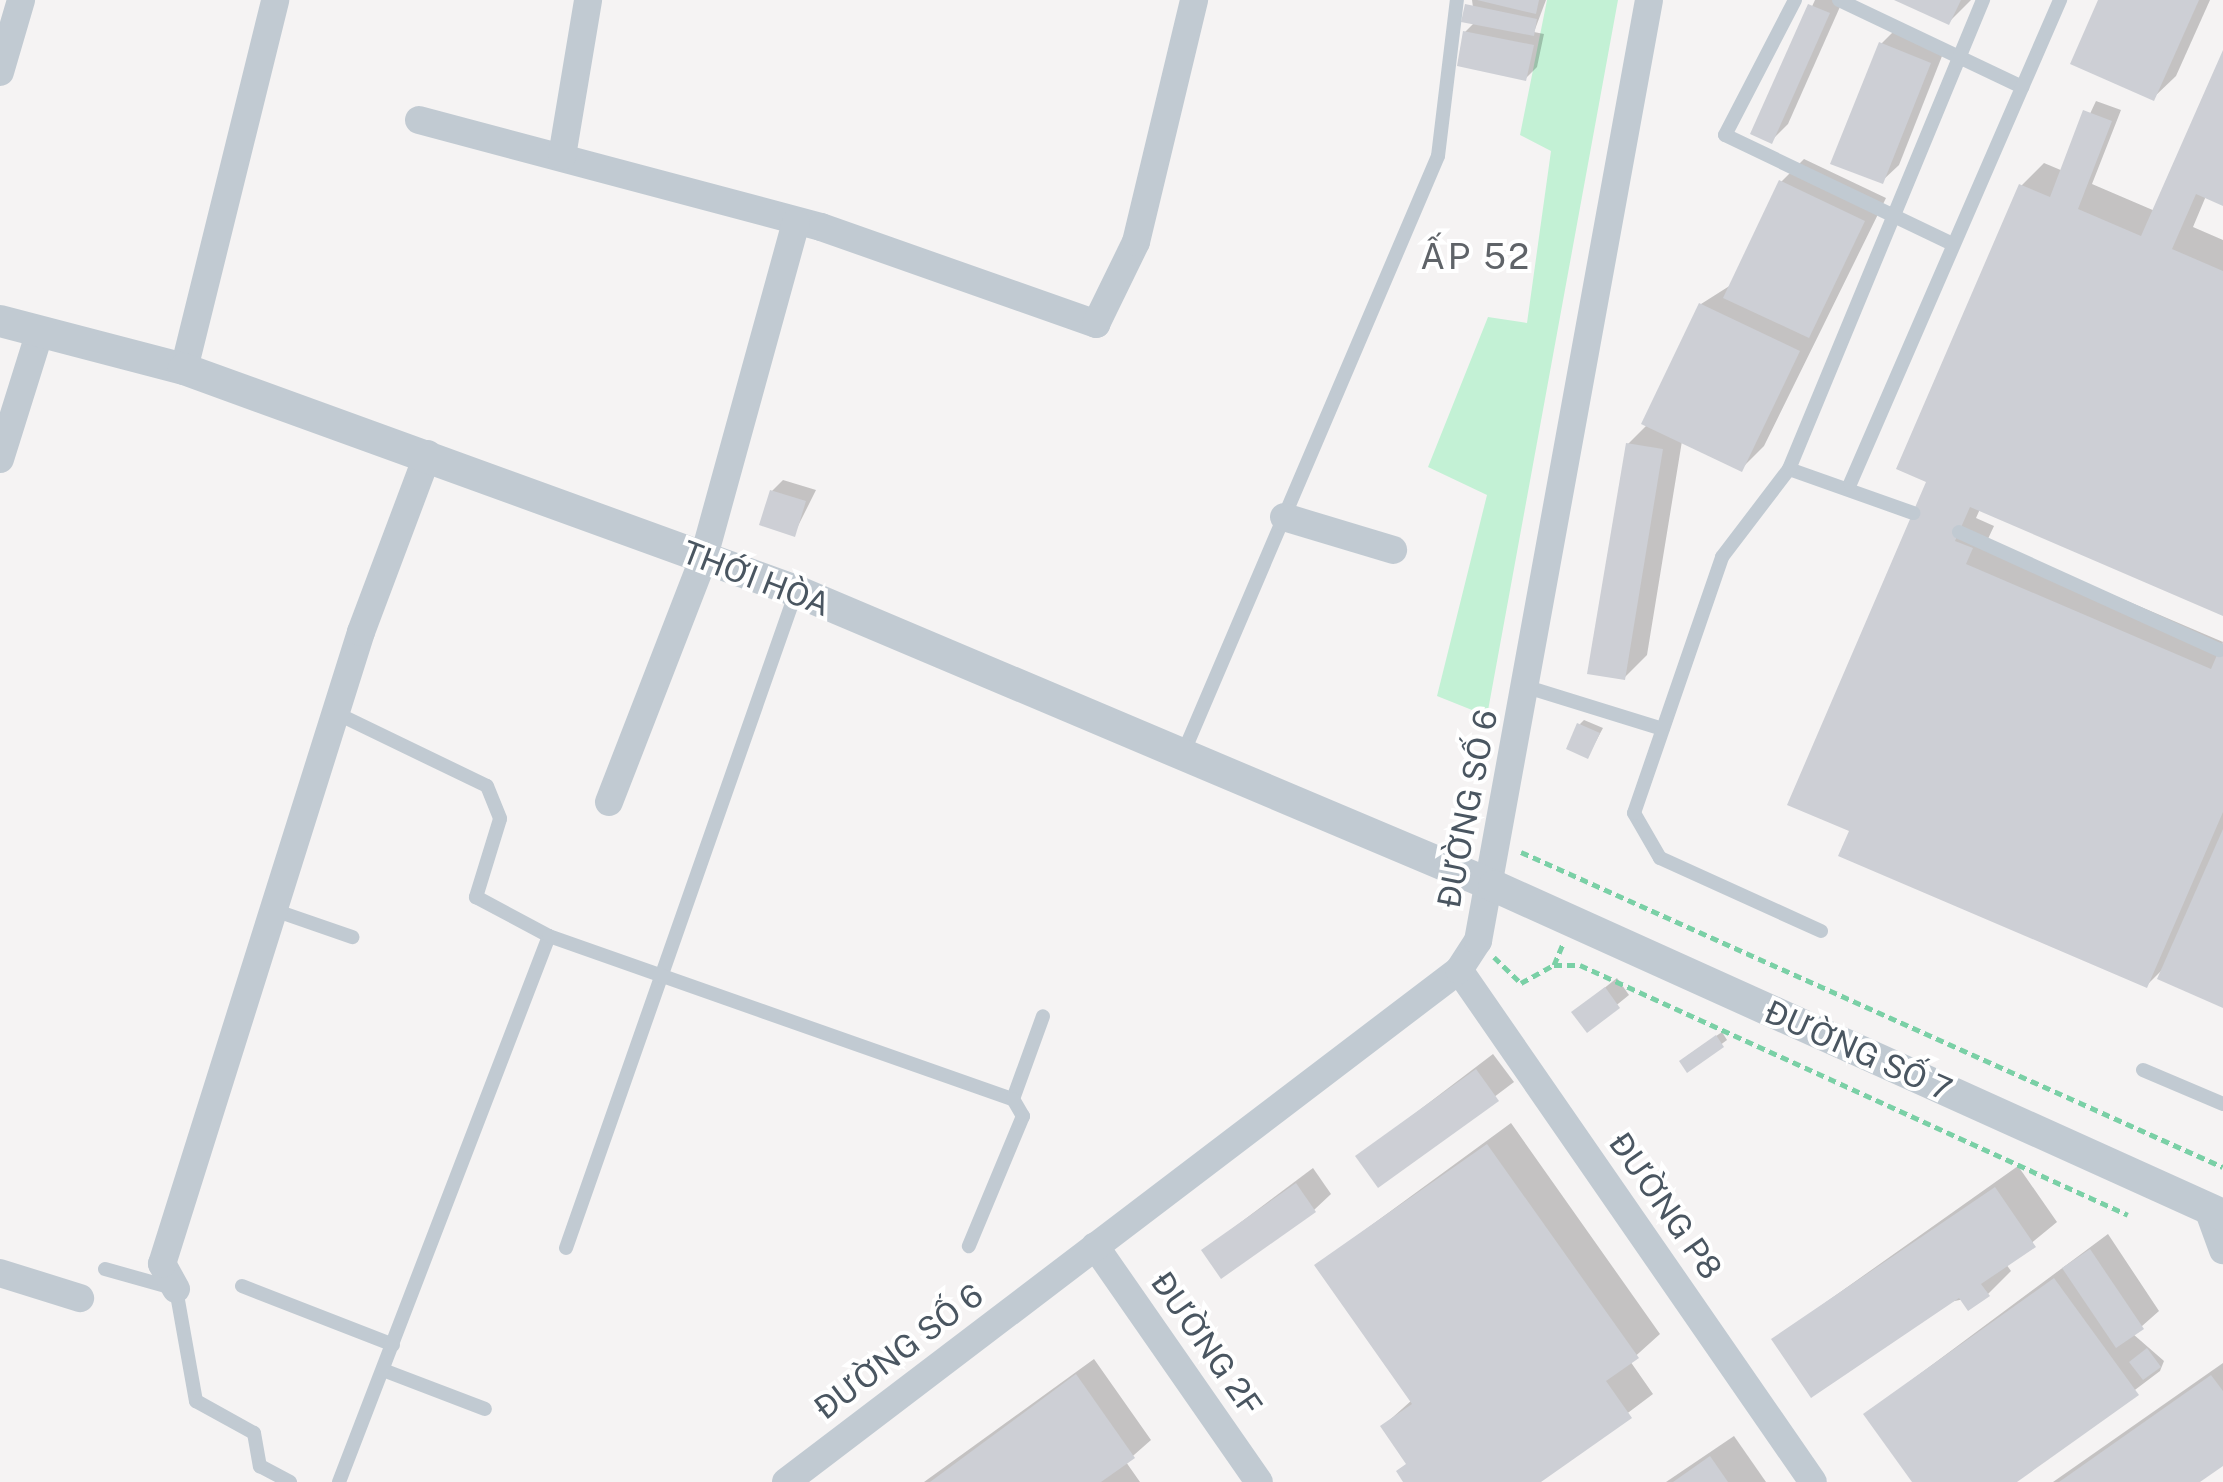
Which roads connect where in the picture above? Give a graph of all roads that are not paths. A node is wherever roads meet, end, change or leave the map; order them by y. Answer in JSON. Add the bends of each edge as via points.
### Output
{"nodes":[{"id":1,"x":21,"y":0,"type":"edge"},
{"id":2,"x":275,"y":0,"type":"edge"},
{"id":3,"x":588,"y":0,"type":"edge"},
{"id":4,"x":1194,"y":0,"type":"edge"},
{"id":5,"x":1457,"y":0,"type":"edge"},
{"id":6,"x":1649,"y":0,"type":"edge"},
{"id":7,"x":1795,"y":0,"type":"edge"},
{"id":8,"x":1839,"y":0,"type":"edge"},
{"id":9,"x":1983,"y":0,"type":"edge"},
{"id":10,"x":2060,"y":0,"type":"edge"},
{"id":11,"x":1956,"y":60,"type":"junction"},
{"id":12,"x":0,"y":72,"type":"edge"},
{"id":13,"x":2022,"y":87,"type":"junction"},
{"id":14,"x":419,"y":120,"type":"dead end"},
{"id":15,"x":562,"y":156,"type":"junction"},
{"id":16,"x":1888,"y":215,"type":"junction"},
{"id":17,"x":796,"y":222,"type":"junction"},
{"id":18,"x":1952,"y":244,"type":"junction"},
{"id":19,"x":0,"y":320,"type":"edge"},
{"id":20,"x":40,"y":331,"type":"junction"},
{"id":21,"x":184,"y":369,"type":"junction"},
{"id":22,"x":428,"y":454,"type":"junction"},
{"id":23,"x":0,"y":459,"type":"edge"},
{"id":24,"x":1789,"y":469,"type":"junction"},
{"id":25,"x":1850,"y":484,"type":"junction"},
{"id":26,"x":1913,"y":513,"type":"dead end"},
{"id":27,"x":1284,"y":518,"type":"junction"},
{"id":28,"x":1959,"y":532,"type":"dead end"},
{"id":29,"x":1393,"y":550,"type":"dead end"},
{"id":30,"x":703,"y":560,"type":"junction"},
{"id":31,"x":796,"y":591,"type":"junction"},
{"id":32,"x":2219,"y":650,"type":"dead end"},
{"id":33,"x":1526,"y":687,"type":"junction"},
{"id":34,"x":338,"y":714,"type":"junction"},
{"id":35,"x":1663,"y":729,"type":"junction"},
{"id":36,"x":1181,"y":759,"type":"junction"},
{"id":37,"x":609,"y":802,"type":"dead end"},
{"id":38,"x":1494,"y":886,"type":"junction"},
{"id":39,"x":274,"y":910,"type":"junction"},
{"id":40,"x":1821,"y":932,"type":"dead end"},
{"id":41,"x":550,"y":936,"type":"junction"},
{"id":42,"x":352,"y":938,"type":"dead end"},
{"id":43,"x":1459,"y":970,"type":"junction"},
{"id":44,"x":665,"y":972,"type":"junction"},
{"id":45,"x":1042,"y":1016,"type":"dead end"},
{"id":46,"x":2143,"y":1070,"type":"dead end"},
{"id":47,"x":1013,"y":1099,"type":"junction"},
{"id":48,"x":2223,"y":1104,"type":"edge"},
{"id":49,"x":2216,"y":1212,"type":"edge"},
{"id":50,"x":969,"y":1246,"type":"dead end"},
{"id":51,"x":1096,"y":1246,"type":"junction"},
{"id":52,"x":566,"y":1248,"type":"dead end"},
{"id":53,"x":2223,"y":1250,"type":"edge"},
{"id":54,"x":104,"y":1269,"type":"dead end"},
{"id":55,"x":0,"y":1273,"type":"edge"},
{"id":56,"x":242,"y":1286,"type":"dead end"},
{"id":57,"x":176,"y":1289,"type":"junction"},
{"id":58,"x":80,"y":1298,"type":"dead end"},
{"id":59,"x":393,"y":1345,"type":"junction"},
{"id":60,"x":383,"y":1370,"type":"junction"},
{"id":61,"x":485,"y":1410,"type":"dead end"},
{"id":62,"x":290,"y":1482,"type":"edge"},
{"id":63,"x":339,"y":1482,"type":"edge"},
{"id":64,"x":786,"y":1482,"type":"edge"},
{"id":65,"x":1259,"y":1482,"type":"edge"},
{"id":66,"x":1813,"y":1482,"type":"edge"}],
"edges":[{"from":1,"to":12,"type":"street"},
{"from":2,"to":21,"type":"street"},
{"from":3,"to":15,"type":"street"},
{"from":4,"to":17,"type":"street","via":[[1136,242],[1096,324]]},
{"from":5,"to":27,"type":"lane","via":[[1438,156]]},
{"from":6,"to":33,"type":"street","name":"ĐƯỜNG SỐ 6"},
{"from":7,"to":16,"type":"lane","via":[[1726,136]]},
{"from":8,"to":11,"type":"lane"},
{"from":9,"to":11,"type":"lane"},
{"from":10,"to":13,"type":"lane"},
{"from":11,"to":13,"type":"lane"},
{"from":11,"to":16,"type":"lane"},
{"from":13,"to":18,"type":"lane"},
{"from":14,"to":15,"type":"street"},
{"from":15,"to":17,"type":"street"},
{"from":16,"to":18,"type":"lane"},
{"from":16,"to":24,"type":"lane"},
{"from":17,"to":30,"type":"street"},
{"from":18,"to":25,"type":"lane"},
{"from":19,"to":20,"type":"street","name":"THỚI HÒA"},
{"from":20,"to":21,"type":"street","name":"THỚI HÒA"},
{"from":20,"to":23,"type":"street"},
{"from":21,"to":22,"type":"street","name":"THỚI HÒA"},
{"from":22,"to":30,"type":"street","name":"THỚI HÒA"},
{"from":22,"to":34,"type":"street"},
{"from":24,"to":25,"type":"lane"},
{"from":24,"to":35,"type":"lane","via":[[1722,557]]},
{"from":25,"to":26,"type":"lane"},
{"from":27,"to":29,"type":"street"},
{"from":27,"to":36,"type":"lane"},
{"from":28,"to":32,"type":"lane"},
{"from":30,"to":31,"type":"street","name":"THỚI HÒA"},
{"from":30,"to":37,"type":"street"},
{"from":31,"to":36,"type":"street","name":"THỚI HÒA"},
{"from":31,"to":44,"type":"lane"},
{"from":33,"to":35,"type":"lane"},
{"from":33,"to":38,"type":"street","name":"ĐƯỜNG SỐ 6"},
{"from":34,"to":39,"type":"street"},
{"from":34,"to":41,"type":"lane","via":[[488,786],[500,819],[476,897]]},
{"from":35,"to":40,"type":"lane","via":[[1634,813],[1660,858]]},
{"from":36,"to":38,"type":"street","name":"THỚI HÒA"},
{"from":38,"to":43,"type":"street","name":"ĐƯỜNG SỐ 6","via":[[1478,940]]},
{"from":38,"to":49,"type":"street","name":"ĐƯỜNG SỐ 7"},
{"from":39,"to":42,"type":"lane"},
{"from":39,"to":57,"type":"street","via":[[162,1264]]},
{"from":41,"to":44,"type":"lane"},
{"from":41,"to":59,"type":"lane"},
{"from":43,"to":51,"type":"street","name":"ĐƯỜNG SỐ 6"},
{"from":43,"to":66,"type":"street","name":"ĐƯỜNG P8"},
{"from":44,"to":47,"type":"lane"},
{"from":44,"to":52,"type":"lane"},
{"from":45,"to":47,"type":"lane"},
{"from":46,"to":48,"type":"lane"},
{"from":47,"to":50,"type":"lane","via":[[1023,1116]]},
{"from":49,"to":53,"type":"street"},
{"from":51,"to":64,"type":"street","name":"ĐƯỜNG SỐ 6"},
{"from":51,"to":65,"type":"street","name":"ĐƯỜNG 2F"},
{"from":54,"to":57,"type":"lane"},
{"from":55,"to":58,"type":"street"},
{"from":56,"to":59,"type":"lane"},
{"from":57,"to":62,"type":"lane","via":[[196,1401],[254,1433],[260,1466]]},
{"from":59,"to":60,"type":"lane"},
{"from":60,"to":61,"type":"lane"},
{"from":60,"to":63,"type":"lane"}]}
